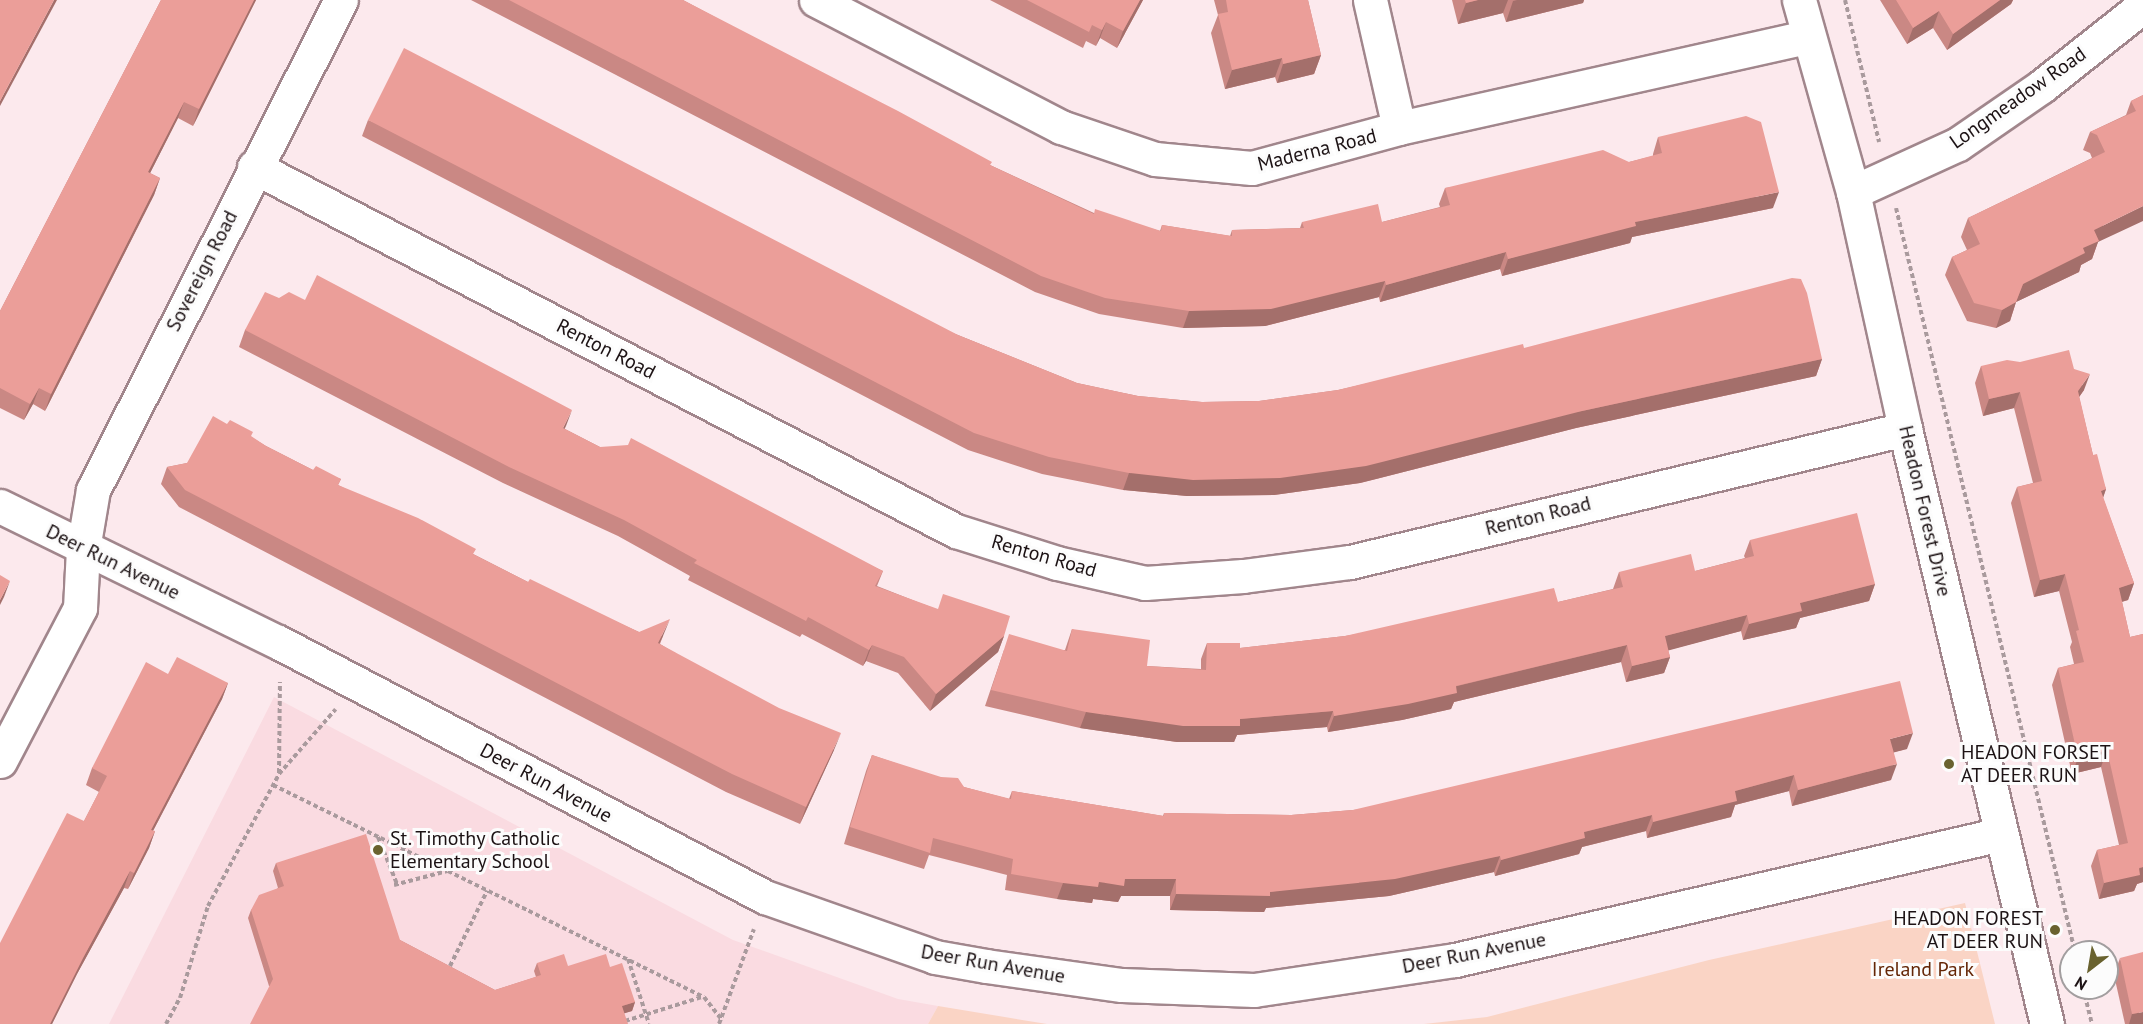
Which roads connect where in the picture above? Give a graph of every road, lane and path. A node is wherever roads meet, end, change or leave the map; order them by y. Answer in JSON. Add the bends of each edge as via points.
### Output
{"nodes":[{"id":1,"x":341,"y":0,"type":"edge"},
{"id":2,"x":816,"y":0,"type":"edge"},
{"id":3,"x":1370,"y":0,"type":"edge"},
{"id":4,"x":1799,"y":0,"type":"edge"},
{"id":5,"x":1845,"y":0,"type":"edge"},
{"id":6,"x":2143,"y":6,"type":"edge"},
{"id":7,"x":1807,"y":37,"type":"junction"},
{"id":8,"x":1400,"y":128,"type":"junction"},
{"id":9,"x":254,"y":167,"type":"junction"},
{"id":10,"x":1888,"y":176,"type":"junction"},
{"id":11,"x":1853,"y":192,"type":"junction"},
{"id":12,"x":1905,"y":429,"type":"junction"},
{"id":13,"x":0,"y":506,"type":"edge"},
{"id":14,"x":83,"y":549,"type":"junction"},
{"id":15,"x":278,"y":642,"type":"junction"},
{"id":16,"x":359,"y":684,"type":"junction"},
{"id":17,"x":0,"y":761,"type":"edge"},
{"id":18,"x":279,"y":774,"type":"junction"},
{"id":19,"x":273,"y":785,"type":"junction"},
{"id":20,"x":2001,"y":834,"type":"junction"},
{"id":21,"x":378,"y":836,"type":"junction"},
{"id":22,"x":448,"y":870,"type":"junction"},
{"id":23,"x":487,"y":891,"type":"junction"},
{"id":24,"x":765,"y":897,"type":"junction"},
{"id":25,"x":2072,"y":940,"type":"edge"},
{"id":26,"x":628,"y":959,"type":"junction"},
{"id":27,"x":450,"y":966,"type":"edge"},
{"id":28,"x":704,"y":997,"type":"junction"},
{"id":29,"x":2086,"y":1000,"type":"edge"},
{"id":30,"x":646,"y":1014,"type":"junction"},
{"id":31,"x":626,"y":1021,"type":"edge"},
{"id":32,"x":720,"y":1022,"type":"edge"},
{"id":33,"x":166,"y":1024,"type":"edge"},
{"id":34,"x":649,"y":1024,"type":"edge"},
{"id":35,"x":2047,"y":1024,"type":"edge"},
{"id":36,"x":2092,"y":1024,"type":"edge"}],
"edges":[{"from":1,"to":9,"type":"street","name":"Sovereign Road"},
{"from":2,"to":8,"type":"street","name":"Maderna Road","via":[[1061,127],[1155,159],[1252,168]]},
{"from":3,"to":8,"type":"street"},
{"from":4,"to":7,"type":"street","name":"Headon Forest Drive"},
{"from":5,"to":10,"type":"path"},
{"from":6,"to":10,"type":"street","name":"Longmeadow Road","via":[[2042,86],[1958,144]]},
{"from":7,"to":8,"type":"street","name":"Maderna Road"},
{"from":7,"to":11,"type":"street","name":"Headon Forest Drive"},
{"from":9,"to":12,"type":"street","name":"Renton Road","via":[[956,531],[1057,563],[1145,583],[1243,576],[1350,562]]},
{"from":9,"to":14,"type":"street","name":"Sovereign Road","via":[[93,490]]},
{"from":10,"to":11,"type":"street","name":"Longmeadow Road"},
{"from":10,"to":25,"type":"path"},
{"from":11,"to":12,"type":"street","name":"Headon Forest Drive"},
{"from":12,"to":20,"type":"street","name":"Headon Forest Drive"},
{"from":13,"to":14,"type":"street","name":"Deer Run Avenue"},
{"from":14,"to":15,"type":"street","name":"Deer Run Avenue"},
{"from":14,"to":17,"type":"street","name":"Sovereign Road","via":[[80,608]]},
{"from":15,"to":16,"type":"street","name":"Deer Run Avenue"},
{"from":15,"to":18,"type":"path"},
{"from":16,"to":18,"type":"path"},
{"from":16,"to":24,"type":"street","name":"Deer Run Avenue"},
{"from":18,"to":19,"type":"path"},
{"from":19,"to":21,"type":"path"},
{"from":19,"to":33,"type":"path","via":[[208,906],[180,998]]},
{"from":20,"to":24,"type":"street","name":"Deer Run Avenue","via":[[1455,960],[1254,990],[1122,985],[935,957]]},
{"from":20,"to":35,"type":"street","name":"Headon Forest Drive"},
{"from":21,"to":22,"type":"path"},
{"from":21,"to":22,"type":"path","via":[[395,885]]},
{"from":22,"to":23,"type":"path"},
{"from":23,"to":26,"type":"path"},
{"from":23,"to":27,"type":"path"},
{"from":24,"to":32,"type":"path"},
{"from":26,"to":28,"type":"path"},
{"from":26,"to":30,"type":"path"},
{"from":28,"to":30,"type":"path"},
{"from":28,"to":32,"type":"path"},
{"from":29,"to":36,"type":"path"},
{"from":30,"to":31,"type":"path"},
{"from":30,"to":34,"type":"path"}]}
